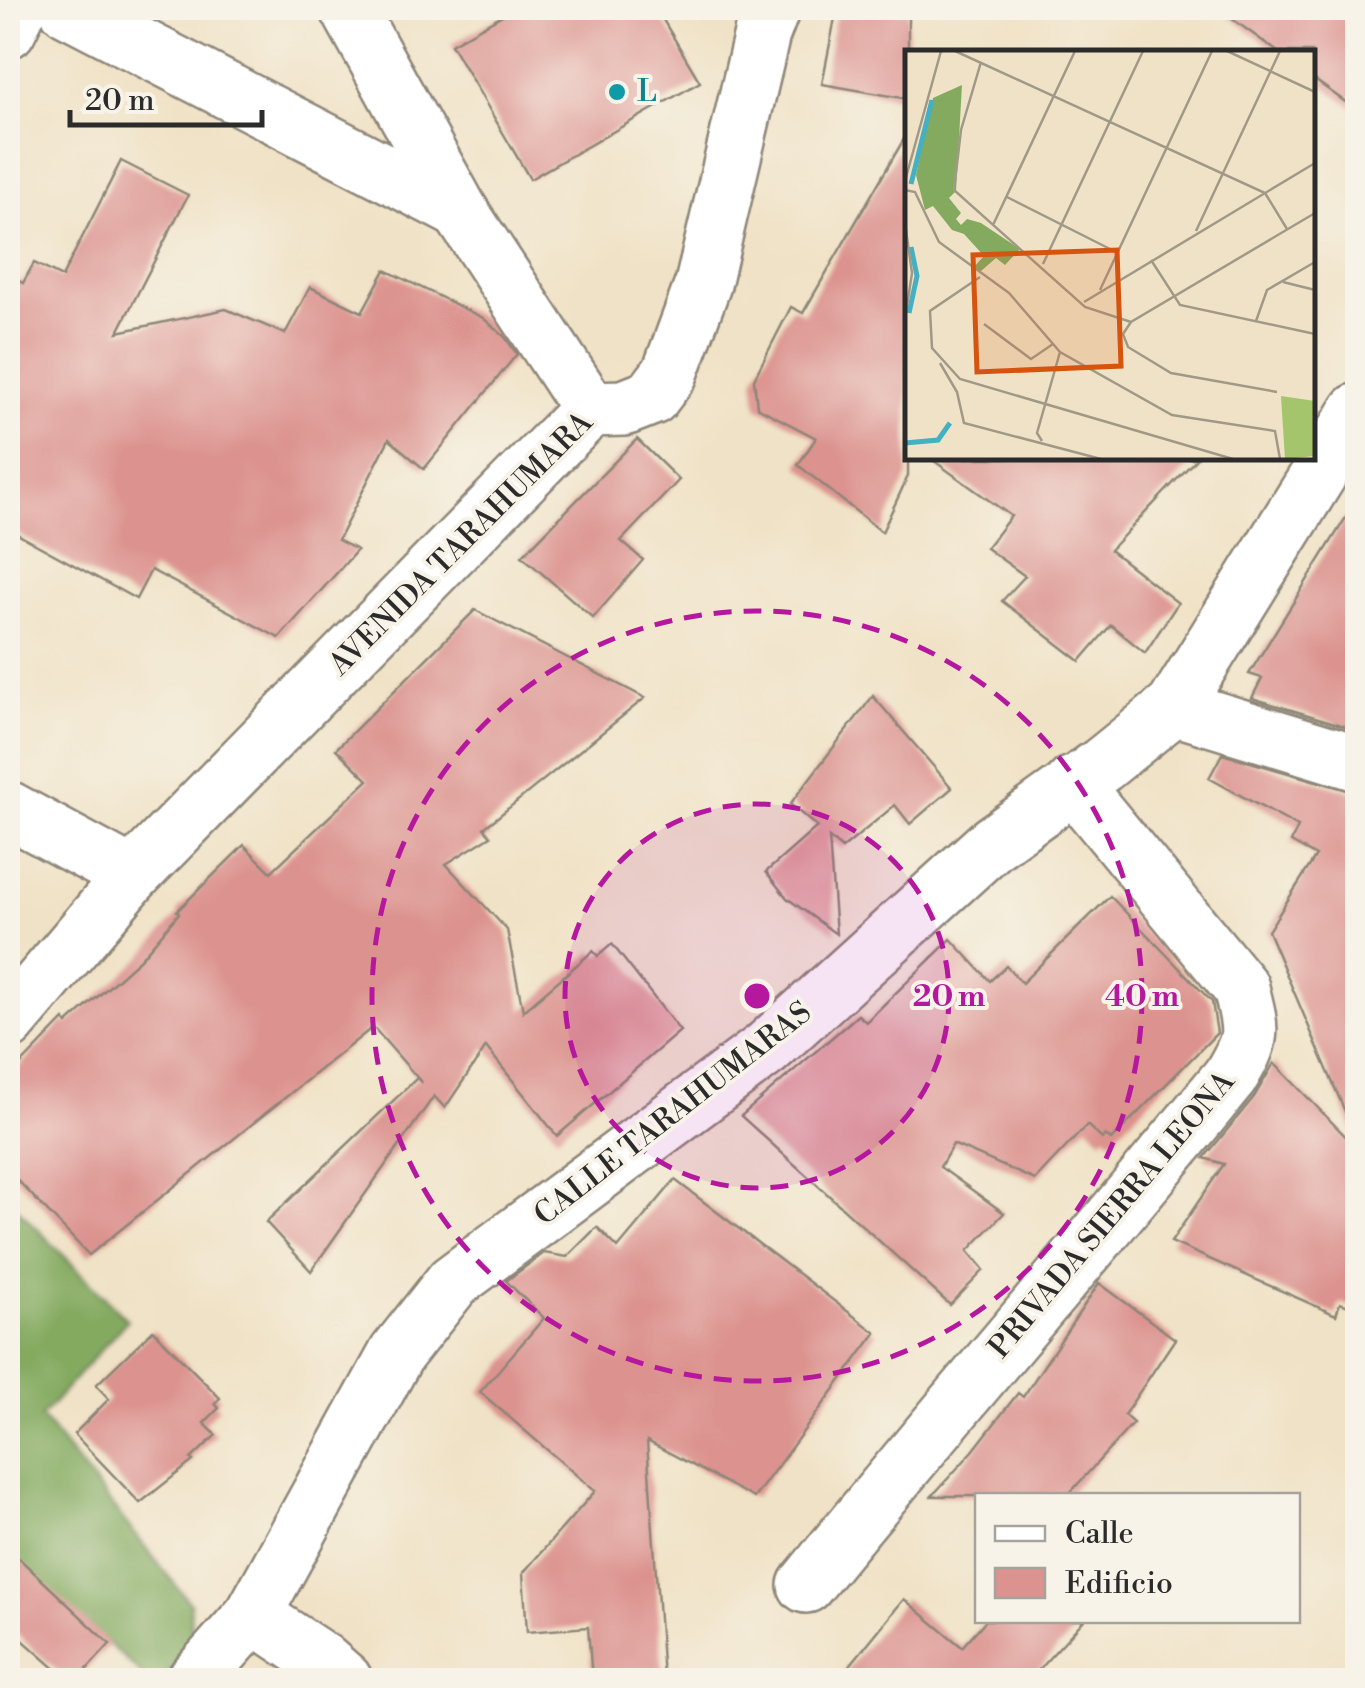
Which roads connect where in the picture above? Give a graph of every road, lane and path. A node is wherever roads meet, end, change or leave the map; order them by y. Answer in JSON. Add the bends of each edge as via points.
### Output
{"nodes":[{"id":1,"x":20,"y":8,"type":"edge"},
{"id":2,"x":67,"y":8,"type":"edge"},
{"id":3,"x":348,"y":8,"type":"edge"},
{"id":4,"x":772,"y":8,"type":"edge"},
{"id":5,"x":8,"y":30,"type":"edge"},
{"id":6,"x":460,"y":211,"type":"junction"},
{"id":7,"x":590,"y":409,"type":"junction"},
{"id":8,"x":1358,"y":411,"type":"edge"},
{"id":9,"x":1174,"y":707,"type":"junction"},
{"id":10,"x":1358,"y":763,"type":"edge"},
{"id":11,"x":1073,"y":784,"type":"junction"},
{"id":12,"x":8,"y":809,"type":"edge"},
{"id":13,"x":132,"y":876,"type":"junction"},
{"id":14,"x":8,"y":1022,"type":"edge"},
{"id":15,"x":806,"y":1585,"type":"dead end"},
{"id":16,"x":254,"y":1614,"type":"junction"},
{"id":17,"x":195,"y":1680,"type":"edge"},
{"id":18,"x":344,"y":1680,"type":"edge"}],
"edges":[{"from":1,"to":5,"type":"street"},
{"from":2,"to":6,"type":"street"},
{"from":3,"to":6,"type":"street"},
{"from":4,"to":7,"type":"street","name":"AVENIDA TARAHUMARA","via":[[703,284],[670,373],[652,397],[624,408]]},
{"from":6,"to":7,"type":"street"},
{"from":7,"to":13,"type":"street","name":"AVENIDA TARAHUMARA"},
{"from":8,"to":9,"type":"street","name":"CALLE TARAHUMARAS"},
{"from":9,"to":10,"type":"street"},
{"from":9,"to":11,"type":"street","name":"CALLE TARAHUMARAS"},
{"from":11,"to":15,"type":"street","name":"PRIVADA SIERRA LEONA","via":[[1241,988],[1251,1030],[1246,1050],[1079,1262]]},
{"from":11,"to":16,"type":"street","name":"CALLE TARAHUMARAS","via":[[993,843],[766,1048],[453,1282],[397,1353]]},
{"from":12,"to":13,"type":"street"},
{"from":13,"to":14,"type":"street","name":"AVENIDA TARAHUMARA"},
{"from":16,"to":17,"type":"street","name":"CALLE TARAHUMARAS"},
{"from":16,"to":18,"type":"street"}]}
